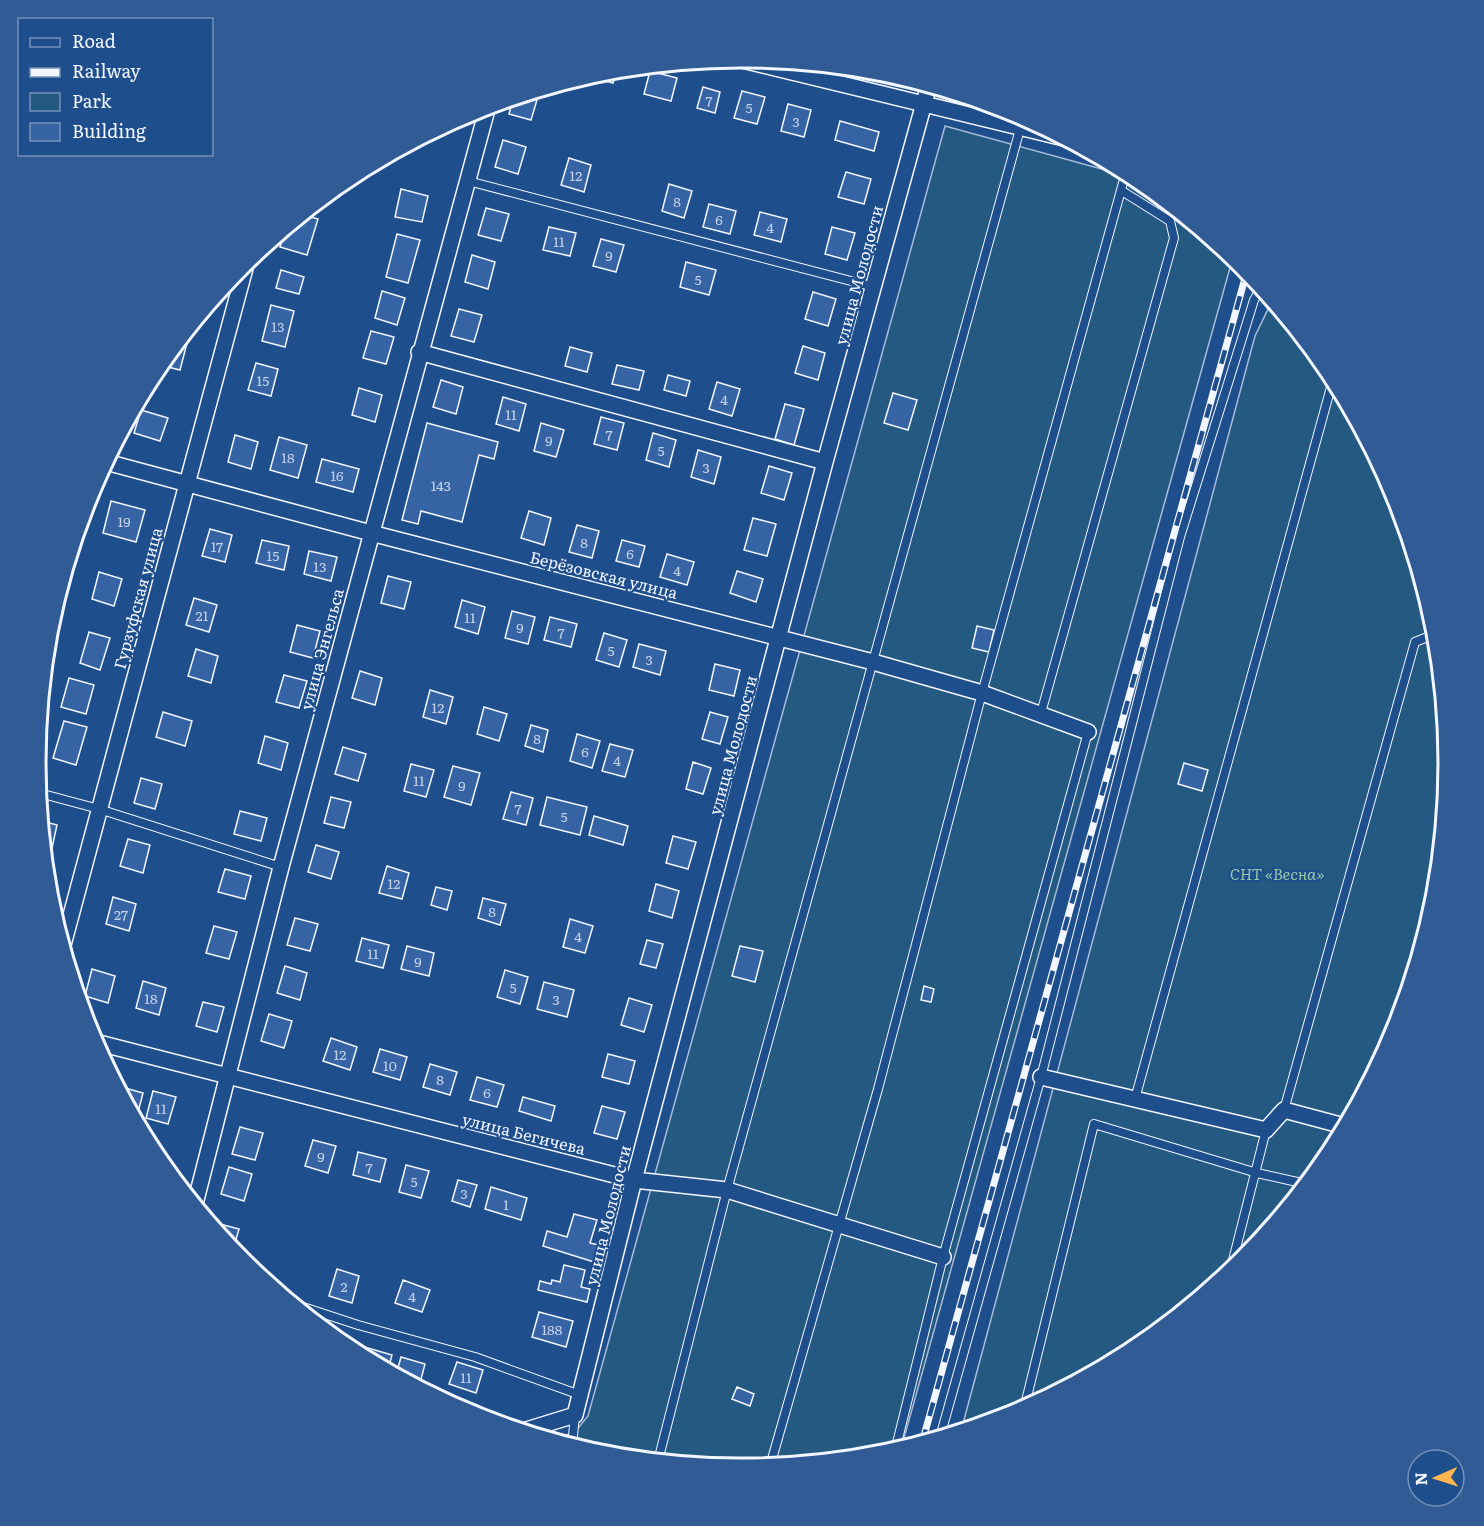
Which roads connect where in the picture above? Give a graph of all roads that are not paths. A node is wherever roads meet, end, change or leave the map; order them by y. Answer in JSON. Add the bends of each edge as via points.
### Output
{"nodes":[{"id":1,"x":777,"y":69,"type":"edge"},
{"id":2,"x":927,"y":92,"type":"edge"},
{"id":3,"x":923,"y":105,"type":"junction"},
{"id":4,"x":485,"y":116,"type":"edge"},
{"id":5,"x":1020,"y":129,"type":"junction"},
{"id":6,"x":1034,"y":132,"type":"edge"},
{"id":7,"x":468,"y":181,"type":"junction"},
{"id":8,"x":1124,"y":182,"type":"edge"},
{"id":9,"x":1122,"y":191,"type":"junction"},
{"id":10,"x":242,"y":280,"type":"edge"},
{"id":11,"x":874,"y":287,"type":"junction"},
{"id":12,"x":1257,"y":295,"type":"edge"},
{"id":13,"x":419,"y":352,"type":"junction"},
{"id":14,"x":1330,"y":392,"type":"edge"},
{"id":15,"x":825,"y":462,"type":"junction"},
{"id":16,"x":114,"y":464,"type":"edge"},
{"id":17,"x":186,"y":483,"type":"junction"},
{"id":18,"x":371,"y":533,"type":"junction"},
{"id":19,"x":779,"y":637,"type":"junction"},
{"id":20,"x":1426,"y":637,"type":"edge"},
{"id":21,"x":873,"y":662,"type":"junction"},
{"id":22,"x":982,"y":693,"type":"junction"},
{"id":23,"x":1041,"y":713,"type":"junction"},
{"id":24,"x":1088,"y":732,"type":"joint"},
{"id":25,"x":47,"y":795,"type":"edge"},
{"id":26,"x":99,"y":809,"type":"junction"},
{"id":27,"x":281,"y":867,"type":"junction"},
{"id":28,"x":67,"y":930,"type":"edge"},
{"id":29,"x":106,"y":1045,"type":"edge"},
{"id":30,"x":227,"y":1075,"type":"junction"},
{"id":31,"x":1041,"y":1077,"type":"junction"},
{"id":32,"x":1134,"y":1101,"type":"junction"},
{"id":33,"x":1284,"y":1110,"type":"junction"},
{"id":34,"x":1336,"y":1124,"type":"edge"},
{"id":35,"x":1266,"y":1130,"type":"junction"},
{"id":36,"x":1257,"y":1173,"type":"junction"},
{"id":37,"x":634,"y":1180,"type":"junction"},
{"id":38,"x":1297,"y":1182,"type":"edge"},
{"id":39,"x":727,"y":1190,"type":"junction"},
{"id":40,"x":197,"y":1195,"type":"edge"},
{"id":41,"x":837,"y":1226,"type":"junction"},
{"id":42,"x":1235,"y":1254,"type":"edge"},
{"id":43,"x":943,"y":1257,"type":"junction"},
{"id":44,"x":313,"y":1310,"type":"edge"},
{"id":45,"x":580,"y":1395,"type":"junction"},
{"id":46,"x":1027,"y":1397,"type":"edge"},
{"id":47,"x":575,"y":1415,"type":"junction"},
{"id":48,"x":535,"y":1427,"type":"edge"},
{"id":49,"x":942,"y":1429,"type":"edge"},
{"id":50,"x":573,"y":1437,"type":"edge"},
{"id":51,"x":898,"y":1441,"type":"edge"},
{"id":52,"x":660,"y":1454,"type":"edge"},
{"id":53,"x":772,"y":1457,"type":"edge"}],
"edges":[{"from":1,"to":3,"type":"street"},
{"from":2,"to":3,"type":"street","name":"улица Молодости"},
{"from":3,"to":5,"type":"street"},
{"from":3,"to":11,"type":"street","name":"улица Молодости"},
{"from":4,"to":7,"type":"street","name":"улица Энгельса"},
{"from":5,"to":6,"type":"street"},
{"from":5,"to":21,"type":"lane"},
{"from":7,"to":11,"type":"lane"},
{"from":7,"to":13,"type":"street","name":"улица Энгельса"},
{"from":8,"to":9,"type":"lane"},
{"from":9,"to":22,"type":"lane"},
{"from":9,"to":23,"type":"lane","via":[[1170,221],[1174,238]]},
{"from":10,"to":17,"type":"street","name":"Гурзуфская улица"},
{"from":11,"to":15,"type":"street","name":"улица Молодости"},
{"from":12,"to":31,"type":"lane","via":[[1180,537]]},
{"from":13,"to":15,"type":"street"},
{"from":13,"to":18,"type":"street","name":"улица Энгельса"},
{"from":14,"to":32,"type":"lane"},
{"from":15,"to":19,"type":"street","name":"улица Молодости"},
{"from":16,"to":17,"type":"street","name":"Берёзовская улица"},
{"from":17,"to":18,"type":"street","name":"Берёзовская улица"},
{"from":17,"to":26,"type":"street","name":"Гурзуфская улица"},
{"from":18,"to":19,"type":"street","name":"Берёзовская улица"},
{"from":18,"to":27,"type":"street","name":"улица Энгельса"},
{"from":19,"to":21,"type":"street","name":"Берёзовская улица"},
{"from":19,"to":37,"type":"street","name":"улица Молодости"},
{"from":20,"to":33,"type":"lane","via":[[1415,642]]},
{"from":21,"to":22,"type":"street","name":"Берёзовская улица"},
{"from":21,"to":39,"type":"lane"},
{"from":22,"to":23,"type":"street","name":"Берёзовская улица"},
{"from":22,"to":41,"type":"lane","via":[[878,1089]]},
{"from":23,"to":24,"type":"street","name":"Берёзовская улица"},
{"from":24,"to":43,"type":"lane"},
{"from":25,"to":26,"type":"lane"},
{"from":26,"to":27,"type":"lane"},
{"from":26,"to":28,"type":"street","name":"Гурзуфская улица"},
{"from":27,"to":30,"type":"street","name":"улица Энгельса"},
{"from":29,"to":30,"type":"street","name":"улица Бегичева"},
{"from":30,"to":37,"type":"street","name":"улица Бегичева"},
{"from":30,"to":40,"type":"street","name":"улица Энгельса"},
{"from":31,"to":32,"type":"street"},
{"from":31,"to":49,"type":"lane"},
{"from":32,"to":35,"type":"street"},
{"from":33,"to":34,"type":"street"},
{"from":33,"to":35,"type":"street"},
{"from":35,"to":36,"type":"lane"},
{"from":36,"to":38,"type":"lane"},
{"from":36,"to":42,"type":"lane"},
{"from":36,"to":46,"type":"lane","via":[[1094,1124]]},
{"from":37,"to":39,"type":"street","name":"улица Бегичева"},
{"from":37,"to":45,"type":"street","name":"улица Молодости"},
{"from":39,"to":41,"type":"street","name":"улица Бегичева"},
{"from":39,"to":52,"type":"lane"},
{"from":41,"to":43,"type":"street","name":"улица Бегичева"},
{"from":41,"to":53,"type":"lane"},
{"from":43,"to":51,"type":"lane"},
{"from":44,"to":45,"type":"lane","via":[[475,1357]]},
{"from":45,"to":47,"type":"street","name":"улица Молодости"},
{"from":47,"to":48,"type":"street"},
{"from":47,"to":50,"type":"lane"}]}
